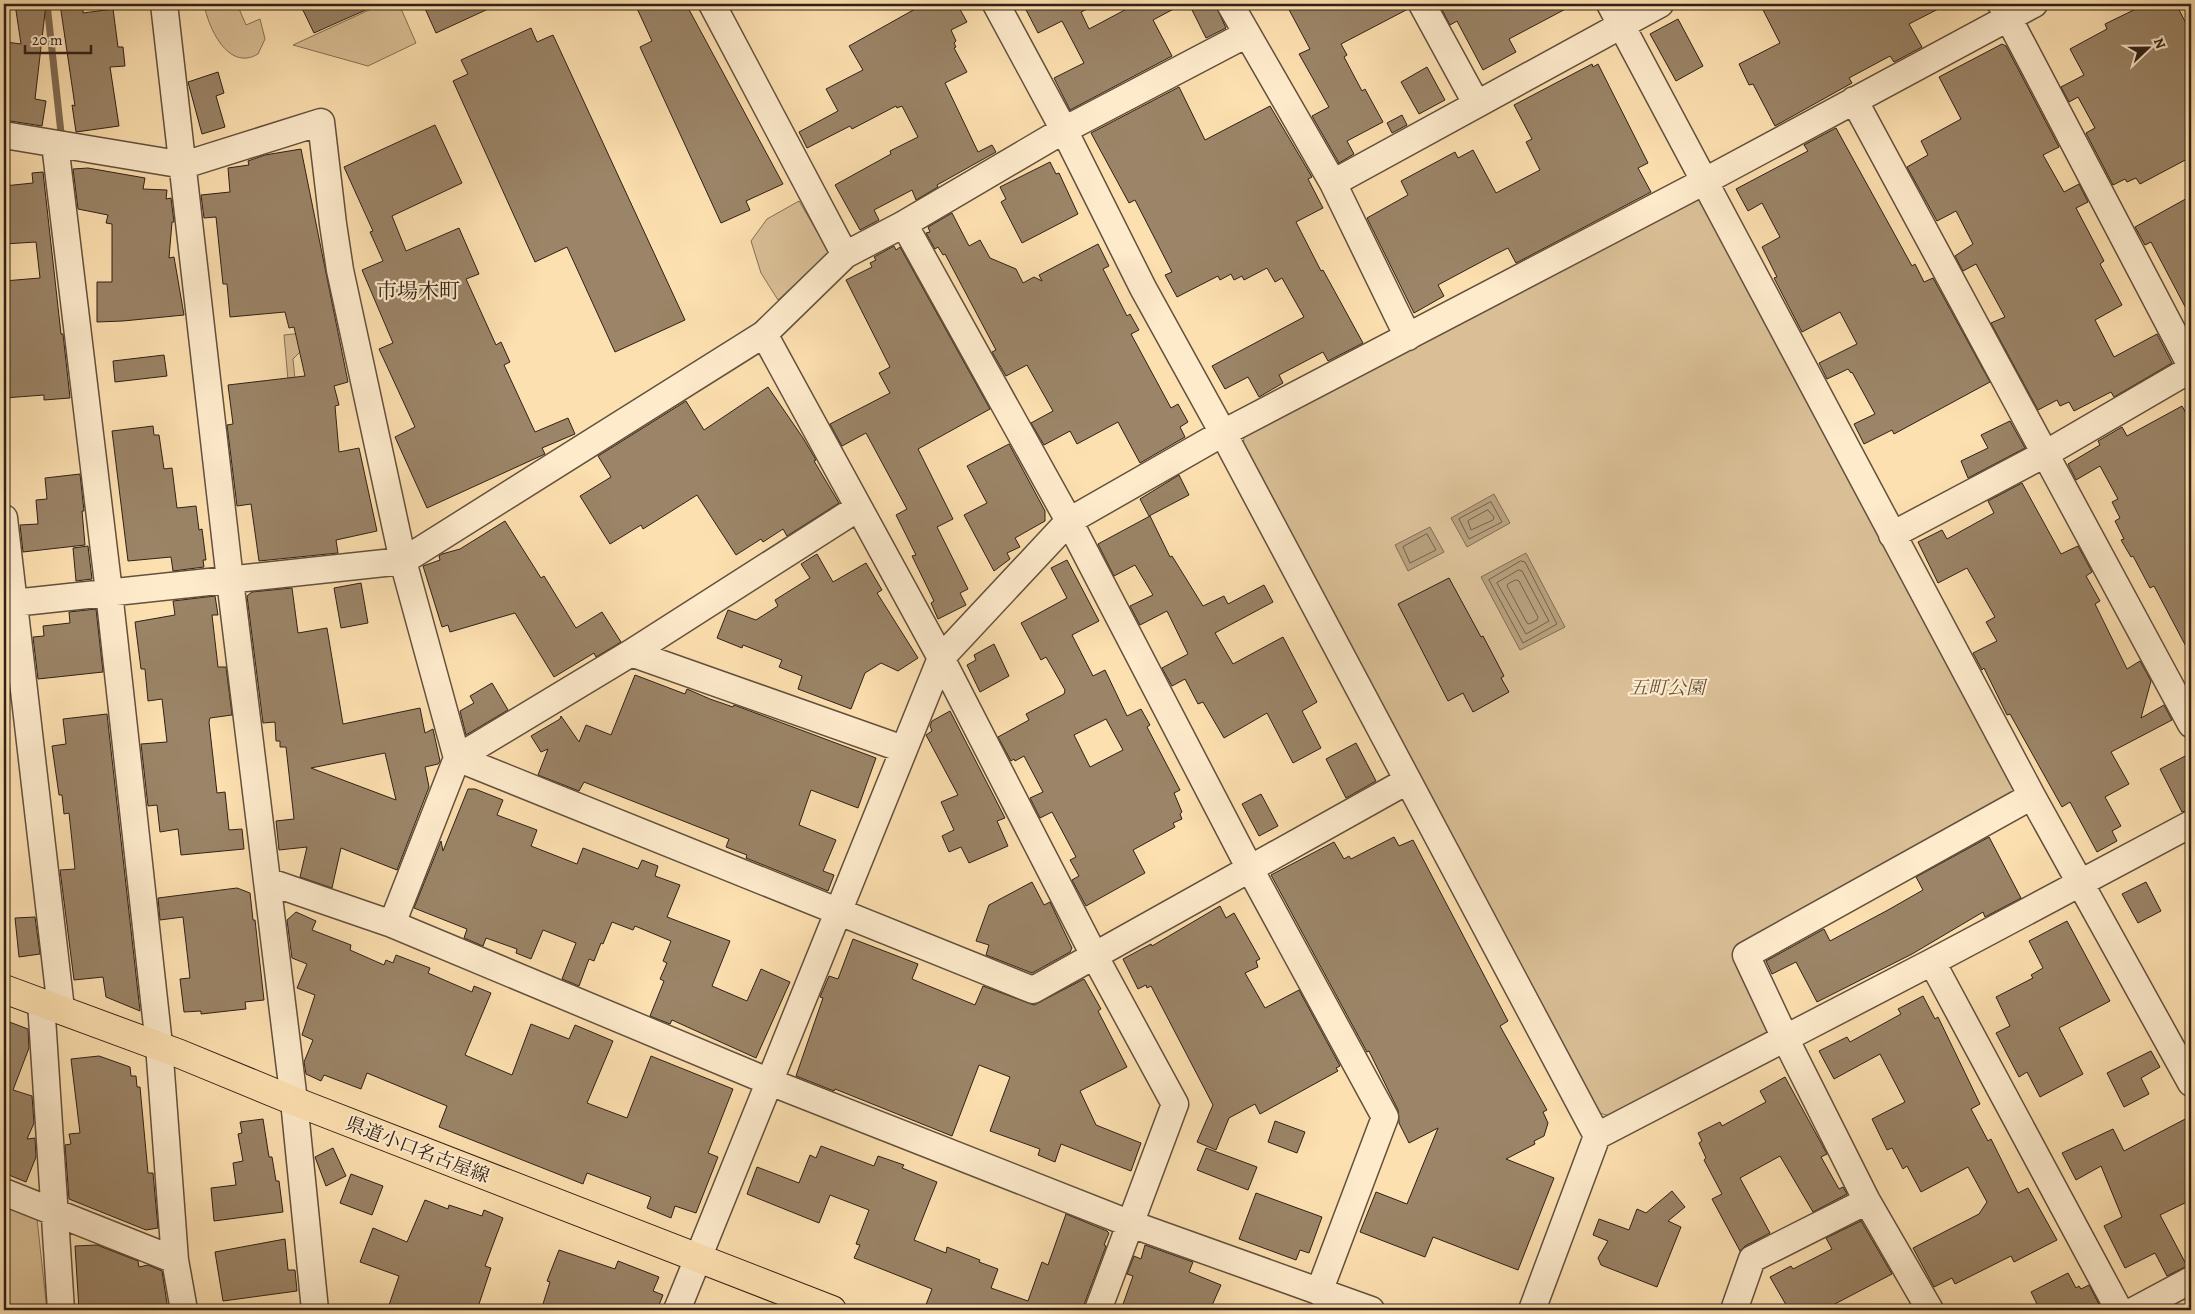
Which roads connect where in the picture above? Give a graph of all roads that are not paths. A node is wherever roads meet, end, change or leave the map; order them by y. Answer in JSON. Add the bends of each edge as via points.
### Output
{"nodes":[{"id":1,"x":164,"y":4,"type":"edge"},
{"id":2,"x":712,"y":4,"type":"edge"},
{"id":3,"x":996,"y":4,"type":"edge"},
{"id":4,"x":1230,"y":4,"type":"edge"},
{"id":5,"x":1422,"y":4,"type":"edge"},
{"id":6,"x":1660,"y":4,"type":"edge"},
{"id":7,"x":2034,"y":4,"type":"edge"},
{"id":8,"x":2005,"y":11,"type":"edge"},
{"id":9,"x":1616,"y":14,"type":"edge"},
{"id":10,"x":1247,"y":34,"type":"junction"},
{"id":11,"x":1854,"y":100,"type":"junction"},
{"id":12,"x":1476,"y":103,"type":"junction"},
{"id":13,"x":1064,"y":130,"type":"junction"},
{"id":14,"x":4,"y":135,"type":"edge"},
{"id":15,"x":55,"y":144,"type":"junction"},
{"id":16,"x":184,"y":165,"type":"junction"},
{"id":17,"x":1705,"y":181,"type":"junction"},
{"id":18,"x":1333,"y":183,"type":"junction"},
{"id":19,"x":904,"y":224,"type":"junction"},
{"id":20,"x":845,"y":254,"type":"junction"},
{"id":21,"x":764,"y":334,"type":"junction"},
{"id":22,"x":1408,"y":336,"type":"junction"},
{"id":23,"x":2191,"y":367,"type":"edge"},
{"id":24,"x":1223,"y":433,"type":"junction"},
{"id":25,"x":2045,"y":454,"type":"junction"},
{"id":26,"x":858,"y":508,"type":"junction"},
{"id":27,"x":4,"y":518,"type":"edge"},
{"id":28,"x":1069,"y":520,"type":"junction"},
{"id":29,"x":1892,"y":535,"type":"junction"},
{"id":30,"x":403,"y":561,"type":"junction"},
{"id":31,"x":230,"y":580,"type":"junction"},
{"id":32,"x":109,"y":592,"type":"junction"},
{"id":33,"x":9,"y":604,"type":"edge"},
{"id":34,"x":631,"y":653,"type":"junction"},
{"id":35,"x":941,"y":658,"type":"junction"},
{"id":36,"x":2191,"y":724,"type":"edge"},
{"id":37,"x":903,"y":749,"type":"junction"},
{"id":38,"x":457,"y":758,"type":"junction"},
{"id":39,"x":1407,"y":781,"type":"junction"},
{"id":40,"x":2032,"y":796,"type":"junction"},
{"id":41,"x":2191,"y":824,"type":"edge"},
{"id":42,"x":1250,"y":869,"type":"junction"},
{"id":43,"x":267,"y":881,"type":"junction"},
{"id":44,"x":2080,"y":883,"type":"junction"},
{"id":45,"x":838,"y":912,"type":"junction"},
{"id":46,"x":392,"y":924,"type":"junction"},
{"id":47,"x":1094,"y":954,"type":"junction"},
{"id":48,"x":1932,"y":962,"type":"junction"},
{"id":49,"x":4,"y":989,"type":"edge"},
{"id":50,"x":51,"y":1006,"type":"junction"},
{"id":51,"x":1785,"y":1038,"type":"junction"},
{"id":52,"x":159,"y":1046,"type":"junction"},
{"id":53,"x":770,"y":1082,"type":"junction"},
{"id":54,"x":2191,"y":1083,"type":"edge"},
{"id":55,"x":294,"y":1101,"type":"junction"},
{"id":56,"x":1597,"y":1136,"type":"junction"},
{"id":57,"x":4,"y":1192,"type":"edge"},
{"id":58,"x":1867,"y":1201,"type":"junction"},
{"id":59,"x":55,"y":1212,"type":"junction"},
{"id":60,"x":1131,"y":1224,"type":"junction"},
{"id":61,"x":698,"y":1258,"type":"junction"},
{"id":62,"x":175,"y":1260,"type":"junction"},
{"id":63,"x":2191,"y":1280,"type":"edge"},
{"id":64,"x":1318,"y":1292,"type":"junction"},
{"id":65,"x":61,"y":1310,"type":"edge"},
{"id":66,"x":184,"y":1310,"type":"edge"},
{"id":67,"x":315,"y":1310,"type":"edge"},
{"id":68,"x":677,"y":1310,"type":"edge"},
{"id":69,"x":832,"y":1310,"type":"edge"},
{"id":70,"x":1098,"y":1310,"type":"edge"},
{"id":71,"x":1371,"y":1310,"type":"edge"},
{"id":72,"x":1532,"y":1310,"type":"edge"},
{"id":73,"x":1734,"y":1310,"type":"edge"},
{"id":74,"x":1930,"y":1310,"type":"edge"},
{"id":75,"x":2119,"y":1310,"type":"edge"},
{"id":76,"x":2135,"y":1310,"type":"edge"}],
"edges":[{"from":1,"to":16,"type":"street"},
{"from":2,"to":20,"type":"street"},
{"from":3,"to":13,"type":"street"},
{"from":4,"to":10,"type":"street"},
{"from":5,"to":12,"type":"street"},
{"from":6,"to":9,"type":"street"},
{"from":7,"to":8,"type":"street"},
{"from":8,"to":11,"type":"street"},
{"from":8,"to":23,"type":"street"},
{"from":9,"to":12,"type":"street"},
{"from":9,"to":17,"type":"street"},
{"from":10,"to":13,"type":"street"},
{"from":10,"to":18,"type":"street"},
{"from":11,"to":17,"type":"street"},
{"from":11,"to":25,"type":"street"},
{"from":12,"to":18,"type":"street"},
{"from":13,"to":19,"type":"street"},
{"from":13,"to":24,"type":"street","via":[[1144,288]]},
{"from":14,"to":15,"type":"street"},
{"from":15,"to":16,"type":"street"},
{"from":15,"to":32,"type":"street"},
{"from":16,"to":30,"type":"street","via":[[321,122],[340,270]]},
{"from":16,"to":31,"type":"street"},
{"from":17,"to":22,"type":"street"},
{"from":17,"to":29,"type":"street"},
{"from":18,"to":22,"type":"street"},
{"from":19,"to":20,"type":"street"},
{"from":19,"to":28,"type":"street"},
{"from":20,"to":21,"type":"street"},
{"from":21,"to":26,"type":"street"},
{"from":21,"to":30,"type":"street"},
{"from":22,"to":24,"type":"street"},
{"from":23,"to":25,"type":"street"},
{"from":24,"to":28,"type":"street"},
{"from":24,"to":39,"type":"street"},
{"from":25,"to":29,"type":"street"},
{"from":25,"to":36,"type":"street"},
{"from":26,"to":34,"type":"street"},
{"from":26,"to":35,"type":"street"},
{"from":27,"to":33,"type":"street"},
{"from":28,"to":35,"type":"street"},
{"from":28,"to":42,"type":"street"},
{"from":29,"to":40,"type":"street"},
{"from":30,"to":31,"type":"street"},
{"from":30,"to":38,"type":"street"},
{"from":31,"to":32,"type":"street"},
{"from":31,"to":43,"type":"street"},
{"from":32,"to":33,"type":"street"},
{"from":32,"to":52,"type":"street"},
{"from":33,"to":50,"type":"street"},
{"from":34,"to":37,"type":"street"},
{"from":34,"to":38,"type":"street"},
{"from":35,"to":37,"type":"street"},
{"from":35,"to":47,"type":"street"},
{"from":37,"to":45,"type":"street"},
{"from":38,"to":45,"type":"street"},
{"from":38,"to":46,"type":"street"},
{"from":39,"to":42,"type":"street"},
{"from":39,"to":56,"type":"street"},
{"from":40,"to":44,"type":"street"},
{"from":40,"to":51,"type":"street","via":[[1746,955]]},
{"from":41,"to":44,"type":"street"},
{"from":42,"to":47,"type":"street"},
{"from":42,"to":64,"type":"street","via":[[1385,1117]]},
{"from":43,"to":46,"type":"street"},
{"from":43,"to":55,"type":"street"},
{"from":44,"to":48,"type":"street"},
{"from":44,"to":54,"type":"street"},
{"from":45,"to":47,"type":"street","via":[[1033,990]]},
{"from":45,"to":53,"type":"street"},
{"from":46,"to":53,"type":"street"},
{"from":47,"to":60,"type":"street","via":[[1175,1104]]},
{"from":48,"to":51,"type":"street"},
{"from":48,"to":75,"type":"street"},
{"from":49,"to":50,"type":"main road","name":"県道小口名古屋線"},
{"from":50,"to":52,"type":"main road","name":"県道小口名古屋線"},
{"from":50,"to":59,"type":"street"},
{"from":51,"to":56,"type":"street"},
{"from":51,"to":58,"type":"street"},
{"from":52,"to":55,"type":"main road","name":"県道小口名古屋線"},
{"from":52,"to":62,"type":"street"},
{"from":53,"to":60,"type":"street"},
{"from":53,"to":61,"type":"street"},
{"from":55,"to":61,"type":"main road","name":"県道小口名古屋線"},
{"from":55,"to":67,"type":"street"},
{"from":56,"to":72,"type":"street"},
{"from":57,"to":59,"type":"street"},
{"from":58,"to":73,"type":"street","via":[[1752,1260]]},
{"from":58,"to":74,"type":"street"},
{"from":59,"to":62,"type":"street"},
{"from":59,"to":65,"type":"street"},
{"from":60,"to":64,"type":"street"},
{"from":60,"to":70,"type":"street"},
{"from":61,"to":68,"type":"street"},
{"from":61,"to":69,"type":"main road","name":"県道小口名古屋線"},
{"from":62,"to":66,"type":"street"},
{"from":63,"to":76,"type":"street"},
{"from":64,"to":71,"type":"street"}]}
